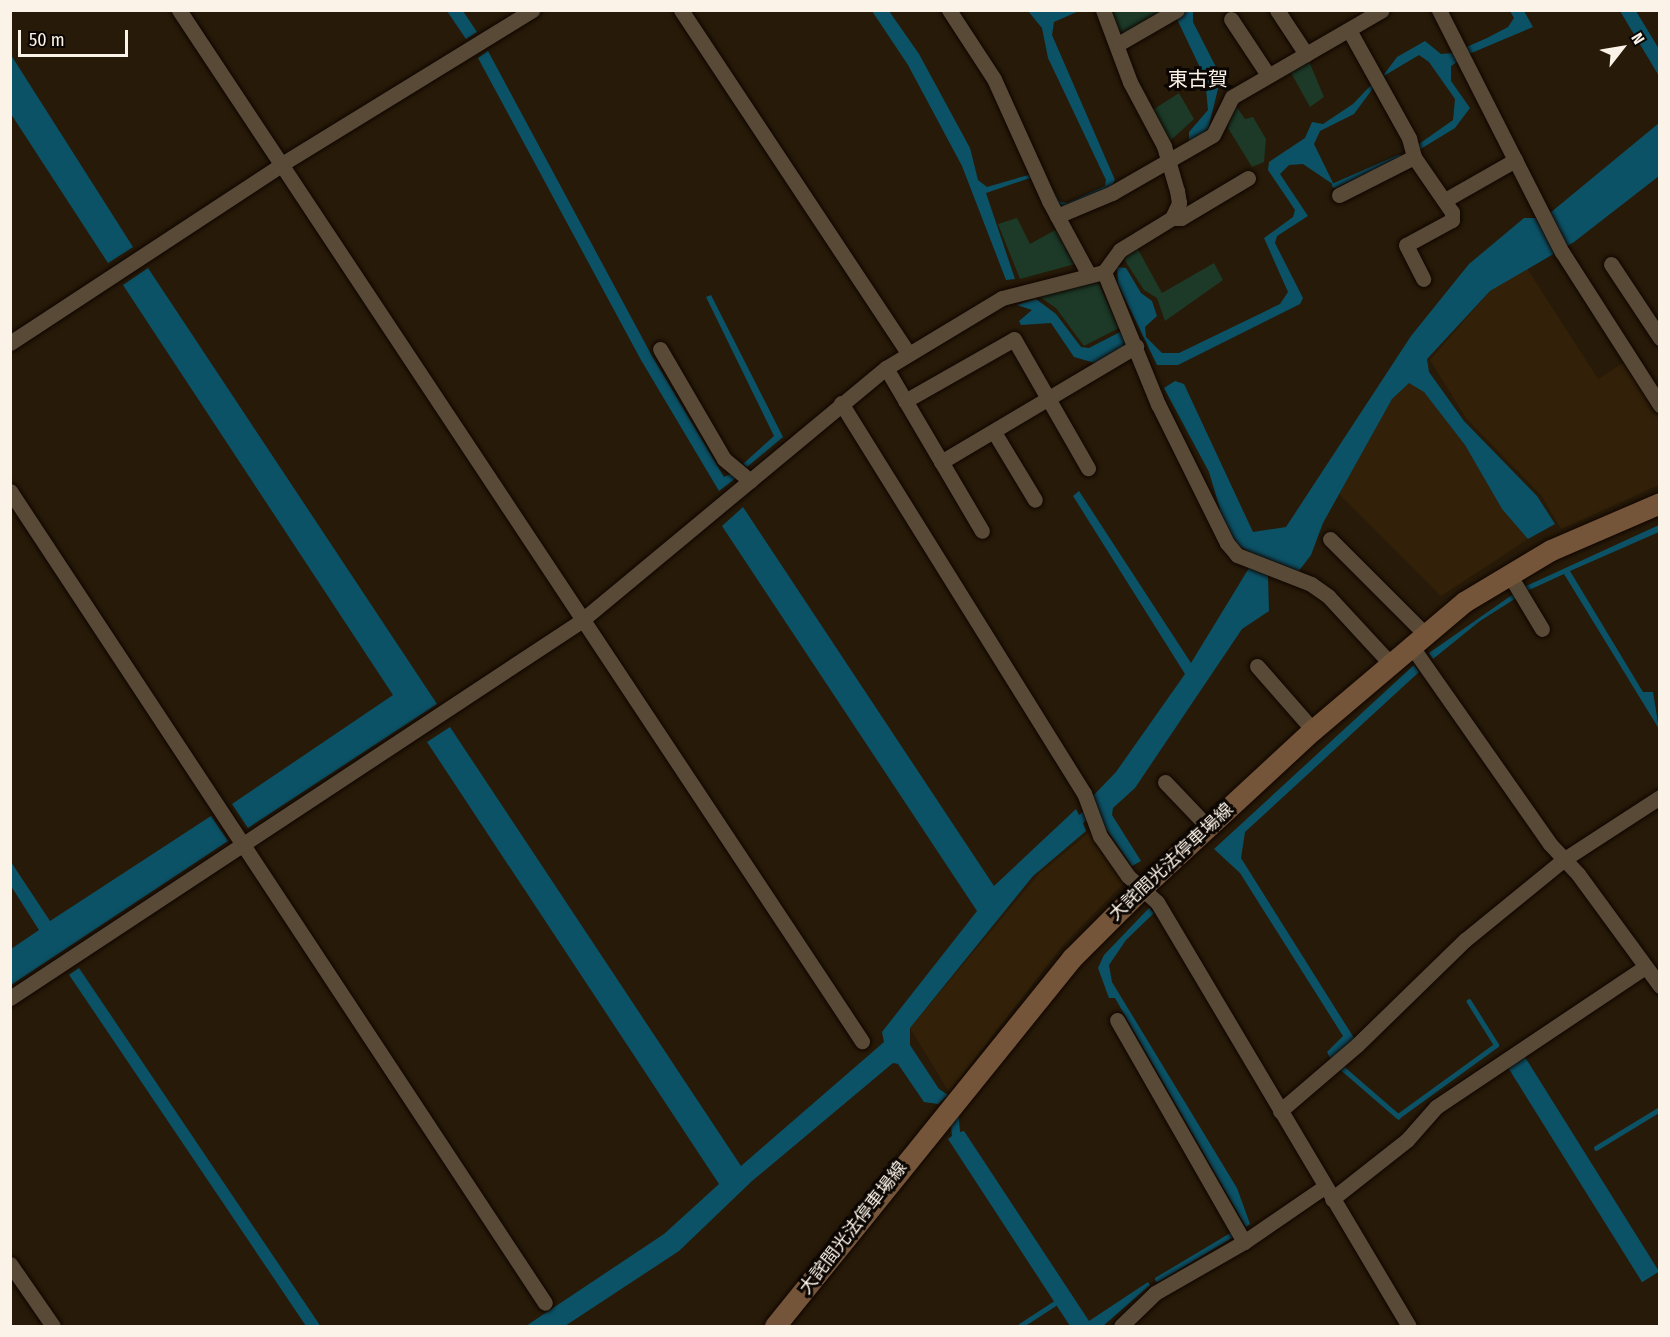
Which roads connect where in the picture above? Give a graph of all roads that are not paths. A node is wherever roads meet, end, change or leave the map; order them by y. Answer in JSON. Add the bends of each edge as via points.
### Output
{"nodes":[{"id":1,"x":179,"y":10,"type":"edge"},
{"id":2,"x":532,"y":10,"type":"edge"},
{"id":3,"x":681,"y":10,"type":"edge"},
{"id":4,"x":949,"y":10,"type":"edge"},
{"id":5,"x":1103,"y":10,"type":"edge"},
{"id":6,"x":1277,"y":10,"type":"edge"},
{"id":7,"x":1382,"y":10,"type":"edge"},
{"id":8,"x":1439,"y":10,"type":"edge"},
{"id":9,"x":1174,"y":13,"type":"edge"},
{"id":10,"x":1231,"y":19,"type":"dead end"},
{"id":11,"x":1349,"y":30,"type":"junction"},
{"id":12,"x":1118,"y":44,"type":"junction"},
{"id":13,"x":1306,"y":54,"type":"junction"},
{"id":14,"x":1268,"y":75,"type":"junction"},
{"id":15,"x":1414,"y":157,"type":"junction"},
{"id":16,"x":1515,"y":160,"type":"junction"},
{"id":17,"x":1169,"y":161,"type":"junction"},
{"id":18,"x":282,"y":164,"type":"junction"},
{"id":19,"x":1248,"y":178,"type":"dead end"},
{"id":20,"x":1339,"y":195,"type":"dead end"},
{"id":21,"x":1445,"y":200,"type":"junction"},
{"id":22,"x":1057,"y":216,"type":"junction"},
{"id":23,"x":1172,"y":218,"type":"junction"},
{"id":24,"x":1611,"y":264,"type":"dead end"},
{"id":25,"x":1096,"y":273,"type":"junction"},
{"id":26,"x":1423,"y":279,"type":"dead end"},
{"id":27,"x":1659,"y":338,"type":"edge"},
{"id":28,"x":10,"y":343,"type":"edge"},
{"id":29,"x":1136,"y":346,"type":"junction"},
{"id":30,"x":660,"y":349,"type":"dead end"},
{"id":31,"x":908,"y":353,"type":"junction"},
{"id":32,"x":886,"y":368,"type":"junction"},
{"id":33,"x":905,"y":401,"type":"junction"},
{"id":34,"x":1048,"y":402,"type":"junction"},
{"id":35,"x":841,"y":403,"type":"junction"},
{"id":36,"x":1659,"y":405,"type":"edge"},
{"id":37,"x":994,"y":432,"type":"junction"},
{"id":38,"x":941,"y":462,"type":"junction"},
{"id":39,"x":1088,"y":468,"type":"dead end"},
{"id":40,"x":750,"y":481,"type":"junction"},
{"id":41,"x":10,"y":491,"type":"edge"},
{"id":42,"x":1035,"y":500,"type":"dead end"},
{"id":43,"x":1659,"y":503,"type":"edge"},
{"id":44,"x":982,"y":531,"type":"dead end"},
{"id":45,"x":1330,"y":539,"type":"dead end"},
{"id":46,"x":1516,"y":586,"type":"junction"},
{"id":47,"x":581,"y":621,"type":"junction"},
{"id":48,"x":1542,"y":629,"type":"dead end"},
{"id":49,"x":1417,"y":639,"type":"junction"},
{"id":50,"x":1389,"y":662,"type":"junction"},
{"id":51,"x":1257,"y":666,"type":"dead end"},
{"id":52,"x":1312,"y":730,"type":"junction"},
{"id":53,"x":1166,"y":783,"type":"dead end"},
{"id":54,"x":1659,"y":797,"type":"edge"},
{"id":55,"x":1208,"y":827,"type":"junction"},
{"id":56,"x":244,"y":844,"type":"junction"},
{"id":57,"x":1563,"y":860,"type":"junction"},
{"id":58,"x":1141,"y":889,"type":"junction"},
{"id":59,"x":1645,"y":967,"type":"junction"},
{"id":60,"x":1659,"y":986,"type":"edge"},
{"id":61,"x":10,"y":998,"type":"edge"},
{"id":62,"x":1117,"y":1020,"type":"dead end"},
{"id":63,"x":862,"y":1041,"type":"dead end"},
{"id":64,"x":1280,"y":1111,"type":"junction"},
{"id":65,"x":1328,"y":1193,"type":"junction"},
{"id":66,"x":1244,"y":1242,"type":"junction"},
{"id":67,"x":10,"y":1264,"type":"edge"},
{"id":68,"x":545,"y":1303,"type":"dead end"},
{"id":69,"x":52,"y":1326,"type":"edge"},
{"id":70,"x":775,"y":1326,"type":"edge"},
{"id":71,"x":1121,"y":1326,"type":"edge"},
{"id":72,"x":1409,"y":1326,"type":"edge"}],
"edges":[{"from":1,"to":18,"type":"street"},
{"from":2,"to":18,"type":"street"},
{"from":3,"to":31,"type":"street"},
{"from":4,"to":22,"type":"street","via":[[1014,117]]},
{"from":5,"to":12,"type":"street"},
{"from":6,"to":13,"type":"street"},
{"from":7,"to":11,"type":"street"},
{"from":8,"to":16,"type":"street"},
{"from":9,"to":12,"type":"street"},
{"from":10,"to":14,"type":"street"},
{"from":11,"to":13,"type":"street"},
{"from":11,"to":15,"type":"street","via":[[1409,138]]},
{"from":12,"to":17,"type":"street","via":[[1130,82]]},
{"from":13,"to":14,"type":"street"},
{"from":14,"to":17,"type":"street","via":[[1232,97],[1213,135]]},
{"from":15,"to":20,"type":"street"},
{"from":15,"to":21,"type":"street"},
{"from":16,"to":21,"type":"street"},
{"from":16,"to":36,"type":"street","via":[[1557,241]]},
{"from":17,"to":22,"type":"street","via":[[1112,193]]},
{"from":17,"to":23,"type":"street","via":[[1179,203]]},
{"from":18,"to":28,"type":"street"},
{"from":18,"to":47,"type":"street"},
{"from":19,"to":23,"type":"street","via":[[1181,218]]},
{"from":21,"to":26,"type":"street","via":[[1452,220],[1406,245]]},
{"from":22,"to":25,"type":"street"},
{"from":23,"to":25,"type":"street","via":[[1120,250]]},
{"from":24,"to":27,"type":"street"},
{"from":25,"to":29,"type":"street"},
{"from":25,"to":31,"type":"street","via":[[1002,298]]},
{"from":29,"to":34,"type":"street"},
{"from":29,"to":50,"type":"street","via":[[1158,404],[1227,543],[1237,555],[1311,584],[1328,596]]},
{"from":30,"to":40,"type":"street","via":[[724,459]]},
{"from":31,"to":32,"type":"street"},
{"from":32,"to":33,"type":"street"},
{"from":32,"to":35,"type":"street"},
{"from":33,"to":34,"type":"street","via":[[1014,339]]},
{"from":33,"to":38,"type":"street"},
{"from":34,"to":37,"type":"street"},
{"from":34,"to":39,"type":"street"},
{"from":35,"to":40,"type":"street"},
{"from":35,"to":58,"type":"street","via":[[1088,804],[1100,836]]},
{"from":37,"to":38,"type":"street"},
{"from":37,"to":42,"type":"street"},
{"from":38,"to":44,"type":"street"},
{"from":40,"to":47,"type":"street"},
{"from":41,"to":56,"type":"street"},
{"from":43,"to":46,"type":"main road","name":"大詫間光法停車場線","via":[[1551,550]]},
{"from":45,"to":49,"type":"street"},
{"from":46,"to":48,"type":"street"},
{"from":46,"to":49,"type":"main road","name":"大詫間光法停車場線"},
{"from":47,"to":56,"type":"street"},
{"from":47,"to":63,"type":"street"},
{"from":49,"to":50,"type":"main road","name":"大詫間光法停車場線"},
{"from":49,"to":57,"type":"street"},
{"from":50,"to":52,"type":"main road","name":"大詫間光法停車場線"},
{"from":51,"to":52,"type":"street"},
{"from":52,"to":55,"type":"main road","name":"大詫間光法停車場線"},
{"from":53,"to":55,"type":"street"},
{"from":54,"to":57,"type":"street"},
{"from":55,"to":58,"type":"main road","name":"大詫間光法停車場線"},
{"from":56,"to":61,"type":"street"},
{"from":56,"to":68,"type":"street"},
{"from":57,"to":59,"type":"street","via":[[1578,874]]},
{"from":57,"to":64,"type":"street","via":[[1465,940],[1357,1045]]},
{"from":58,"to":64,"type":"street","via":[[1157,902]]},
{"from":58,"to":70,"type":"main road","name":"大詫間光法停車場線","via":[[1072,958]]},
{"from":59,"to":60,"type":"street"},
{"from":59,"to":65,"type":"street","via":[[1436,1107],[1407,1140]]},
{"from":62,"to":66,"type":"street"},
{"from":64,"to":65,"type":"street"},
{"from":65,"to":66,"type":"street"},
{"from":65,"to":72,"type":"street"},
{"from":66,"to":71,"type":"street","via":[[1155,1293]]},
{"from":67,"to":69,"type":"street"}]}
